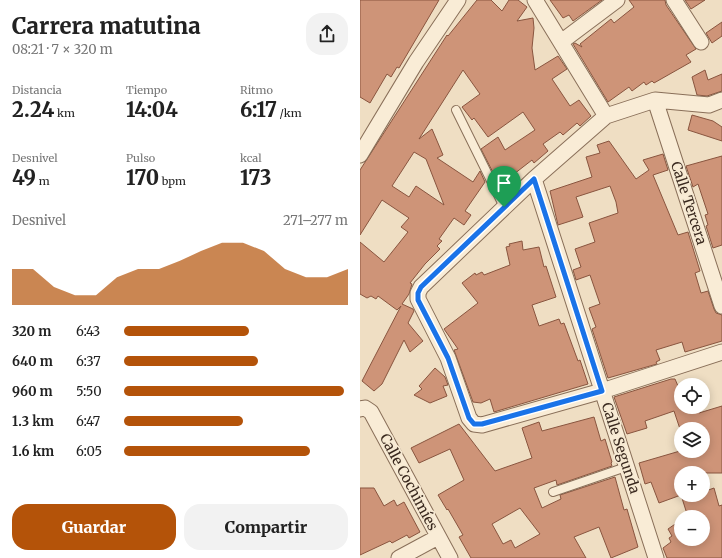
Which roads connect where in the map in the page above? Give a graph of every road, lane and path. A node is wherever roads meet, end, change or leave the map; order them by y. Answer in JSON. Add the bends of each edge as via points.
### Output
{"nodes":[{"id":1,"x":458,"y":0,"type":"edge"},
{"id":2,"x":534,"y":0,"type":"edge"},
{"id":3,"x":617,"y":0,"type":"edge"},
{"id":4,"x":674,"y":0,"type":"edge"},
{"id":5,"x":561,"y":42,"type":"junction"},
{"id":6,"x":701,"y":42,"type":"dead end"},
{"id":7,"x":655,"y":100,"type":"junction"},
{"id":8,"x":722,"y":100,"type":"edge"},
{"id":9,"x":456,"y":110,"type":"dead end"},
{"id":10,"x":606,"y":116,"type":"junction"},
{"id":11,"x":360,"y":155,"type":"edge"},
{"id":12,"x":534,"y":179,"type":"junction"},
{"id":13,"x":504,"y":207,"type":"junction"},
{"id":14,"x":722,"y":306,"type":"edge"},
{"id":15,"x":722,"y":352,"type":"edge"},
{"id":16,"x":602,"y":391,"type":"junction"},
{"id":17,"x":362,"y":408,"type":"edge"},
{"id":18,"x":626,"y":467,"type":"junction"},
{"id":19,"x":553,"y":492,"type":"dead end"},
{"id":20,"x":438,"y":536,"type":"junction"},
{"id":21,"x":399,"y":558,"type":"edge"},
{"id":22,"x":450,"y":558,"type":"edge"},
{"id":23,"x":656,"y":558,"type":"edge"}],
"edges":[{"from":1,"to":11,"type":"street","via":[[416,62]]},
{"from":2,"to":5,"type":"street"},
{"from":3,"to":5,"type":"street"},
{"from":4,"to":6,"type":"street"},
{"from":5,"to":10,"type":"street"},
{"from":7,"to":8,"type":"street","via":[[709,105]]},
{"from":7,"to":10,"type":"street"},
{"from":7,"to":14,"type":"street","name":"Calle Tercera"},
{"from":9,"to":13,"type":"lane"},
{"from":10,"to":12,"type":"street"},
{"from":12,"to":13,"type":"street"},
{"from":12,"to":16,"type":"street","name":"Calle Segunda"},
{"from":13,"to":16,"type":"street","via":[[421,287],[418,293],[418,300],[448,358],[469,418],[474,424],[482,424]]},
{"from":15,"to":16,"type":"street"},
{"from":16,"to":18,"type":"street","name":"Calle Segunda"},
{"from":17,"to":20,"type":"street","name":"Calle Cochimíes","via":[[371,412]]},
{"from":18,"to":19,"type":"lane"},
{"from":18,"to":23,"type":"street","name":"Calle Segunda"},
{"from":20,"to":21,"type":"street"},
{"from":20,"to":22,"type":"street","name":"Calle Cochimíes"}]}
